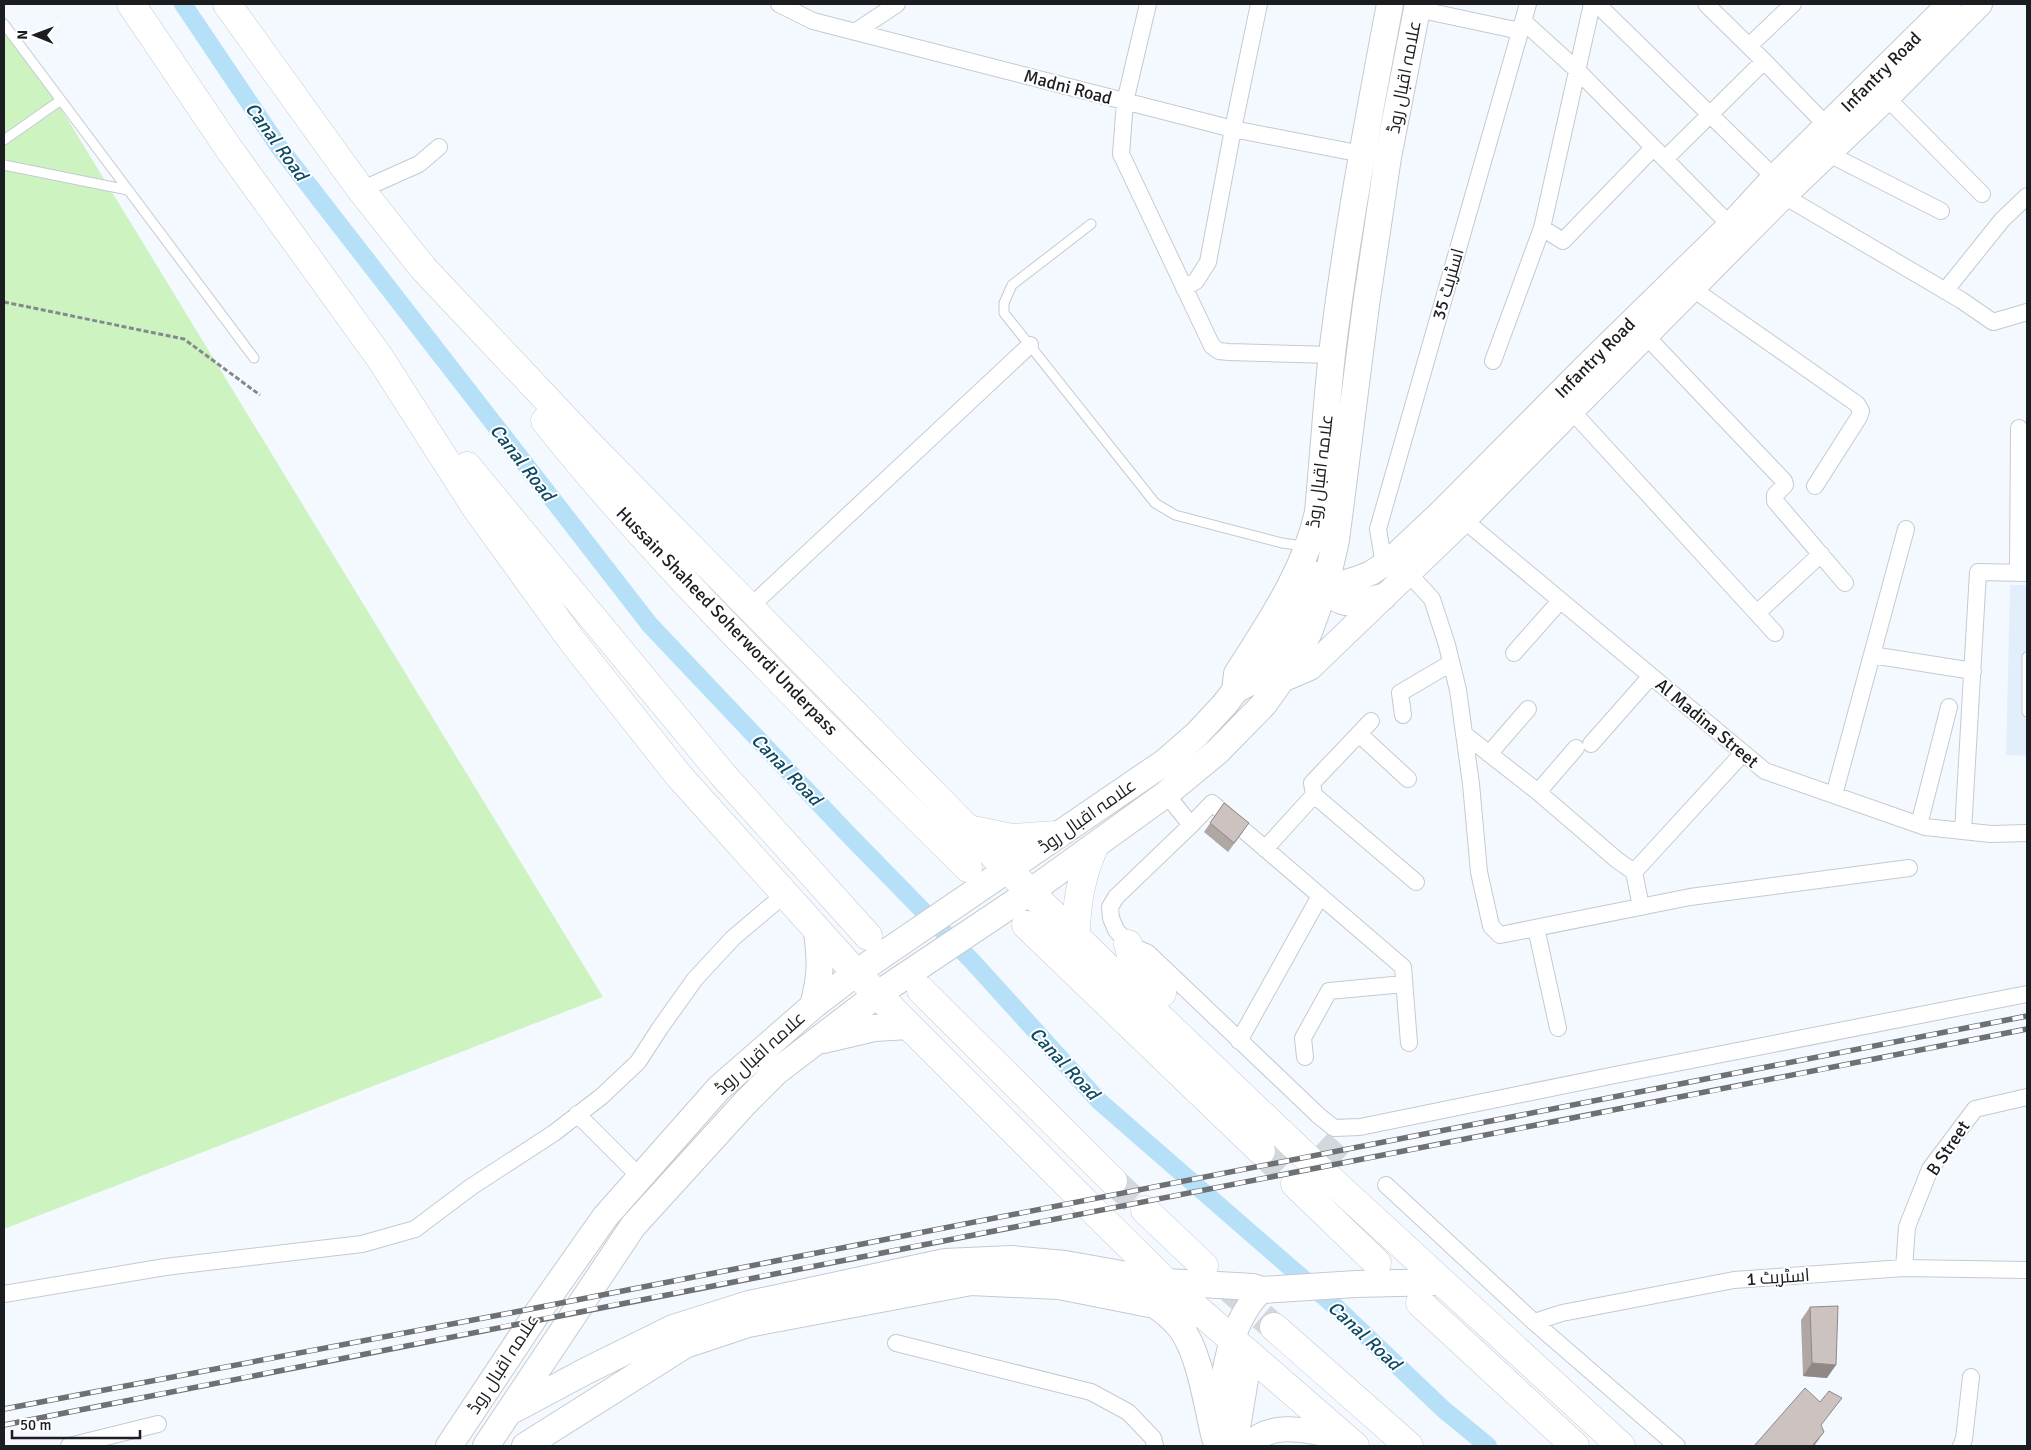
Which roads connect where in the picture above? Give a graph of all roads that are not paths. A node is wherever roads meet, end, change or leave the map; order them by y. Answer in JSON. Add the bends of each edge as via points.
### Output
{"nodes":[{"id":1,"x":131,"y":4,"type":"edge"},
{"id":2,"x":227,"y":4,"type":"edge"},
{"id":3,"x":897,"y":4,"type":"edge"},
{"id":4,"x":1148,"y":4,"type":"edge"},
{"id":5,"x":1259,"y":4,"type":"edge"},
{"id":6,"x":1390,"y":4,"type":"edge"},
{"id":7,"x":1528,"y":4,"type":"edge"},
{"id":8,"x":1592,"y":4,"type":"edge"},
{"id":9,"x":1597,"y":4,"type":"edge"},
{"id":10,"x":1706,"y":4,"type":"edge"},
{"id":11,"x":1793,"y":4,"type":"edge"},
{"id":12,"x":1949,"y":4,"type":"edge"},
{"id":13,"x":1980,"y":4,"type":"edge"},
{"id":14,"x":784,"y":5,"type":"edge"},
{"id":15,"x":1418,"y":7,"type":"edge"},
{"id":16,"x":4,"y":24,"type":"edge"},
{"id":17,"x":1522,"y":26,"type":"junction"},
{"id":18,"x":855,"y":32,"type":"junction"},
{"id":19,"x":1749,"y":46,"type":"junction"},
{"id":20,"x":1764,"y":61,"type":"junction"},
{"id":21,"x":1576,"y":70,"type":"junction"},
{"id":22,"x":1887,"y":98,"type":"junction"},
{"id":23,"x":61,"y":100,"type":"junction"},
{"id":24,"x":1125,"y":102,"type":"junction"},
{"id":25,"x":1709,"y":115,"type":"junction"},
{"id":26,"x":1827,"y":126,"type":"junction"},
{"id":27,"x":1233,"y":129,"type":"junction"},
{"id":28,"x":4,"y":140,"type":"edge"},
{"id":29,"x":439,"y":147,"type":"dead end"},
{"id":30,"x":1362,"y":154,"type":"junction"},
{"id":31,"x":1659,"y":154,"type":"junction"},
{"id":32,"x":1829,"y":154,"type":"junction"},
{"id":33,"x":4,"y":165,"type":"edge"},
{"id":34,"x":1779,"y":187,"type":"junction"},
{"id":35,"x":128,"y":190,"type":"junction"},
{"id":36,"x":361,"y":190,"type":"junction"},
{"id":37,"x":1982,"y":194,"type":"dead end"},
{"id":38,"x":2027,"y":196,"type":"edge"},
{"id":39,"x":1941,"y":211,"type":"dead end"},
{"id":40,"x":1091,"y":224,"type":"dead end"},
{"id":41,"x":1730,"y":225,"type":"junction"},
{"id":42,"x":1542,"y":228,"type":"junction"},
{"id":43,"x":423,"y":268,"type":"junction"},
{"id":44,"x":1184,"y":288,"type":"junction"},
{"id":45,"x":1693,"y":289,"type":"junction"},
{"id":46,"x":1945,"y":291,"type":"junction"},
{"id":47,"x":1339,"y":300,"type":"junction"},
{"id":48,"x":1366,"y":305,"type":"junction"},
{"id":49,"x":2027,"y":312,"type":"edge"},
{"id":50,"x":1646,"y":336,"type":"junction"},
{"id":51,"x":1030,"y":345,"type":"junction"},
{"id":52,"x":1332,"y":355,"type":"junction"},
{"id":53,"x":254,"y":358,"type":"dead end"},
{"id":54,"x":380,"y":358,"type":"junction"},
{"id":55,"x":1493,"y":361,"type":"dead end"},
{"id":56,"x":1592,"y":376,"type":"junction"},
{"id":57,"x":1571,"y":410,"type":"junction"},
{"id":58,"x":2019,"y":428,"type":"dead end"},
{"id":59,"x":1815,"y":486,"type":"dead end"},
{"id":60,"x":2023,"y":491,"type":"edge"},
{"id":61,"x":1464,"y":520,"type":"junction"},
{"id":62,"x":1906,"y":529,"type":"dead end"},
{"id":63,"x":1307,"y":552,"type":"junction"},
{"id":64,"x":1821,"y":554,"type":"junction"},
{"id":65,"x":1384,"y":566,"type":"junction"},
{"id":66,"x":2022,"y":572,"type":"edge"},
{"id":67,"x":1408,"y":573,"type":"junction"},
{"id":68,"x":1845,"y":583,"type":"dead end"},
{"id":69,"x":1326,"y":588,"type":"junction"},
{"id":70,"x":1382,"y":597,"type":"junction"},
{"id":71,"x":1560,"y":601,"type":"junction"},
{"id":72,"x":750,"y":607,"type":"junction"},
{"id":73,"x":1757,"y":613,"type":"junction"},
{"id":74,"x":1775,"y":633,"type":"dead end"},
{"id":75,"x":1514,"y":653,"type":"dead end"},
{"id":76,"x":1872,"y":655,"type":"junction"},
{"id":77,"x":2027,"y":657,"type":"edge"},
{"id":78,"x":1451,"y":663,"type":"junction"},
{"id":79,"x":1973,"y":671,"type":"junction"},
{"id":80,"x":1651,"y":676,"type":"junction"},
{"id":81,"x":1282,"y":680,"type":"junction"},
{"id":82,"x":1235,"y":691,"type":"junction"},
{"id":83,"x":1948,"y":707,"type":"dead end"},
{"id":84,"x":1528,"y":710,"type":"dead end"},
{"id":85,"x":2027,"y":712,"type":"edge"},
{"id":86,"x":1403,"y":715,"type":"dead end"},
{"id":87,"x":1371,"y":721,"type":"dead end"},
{"id":88,"x":1359,"y":734,"type":"junction"},
{"id":89,"x":1464,"y":734,"type":"junction"},
{"id":90,"x":1743,"y":753,"type":"junction"},
{"id":91,"x":1489,"y":754,"type":"junction"},
{"id":92,"x":1408,"y":779,"type":"dead end"},
{"id":93,"x":1538,"y":792,"type":"junction"},
{"id":94,"x":1166,"y":794,"type":"junction"},
{"id":95,"x":1314,"y":795,"type":"junction"},
{"id":96,"x":1834,"y":795,"type":"junction"},
{"id":97,"x":1191,"y":825,"type":"junction"},
{"id":98,"x":1919,"y":825,"type":"junction"},
{"id":99,"x":968,"y":828,"type":"junction"},
{"id":100,"x":1963,"y":831,"type":"junction"},
{"id":101,"x":2027,"y":833,"type":"edge"},
{"id":102,"x":1057,"y":836,"type":"junction"},
{"id":103,"x":1094,"y":847,"type":"junction"},
{"id":104,"x":1265,"y":848,"type":"junction"},
{"id":105,"x":968,"y":868,"type":"dead end"},
{"id":106,"x":1909,"y":868,"type":"dead end"},
{"id":107,"x":1010,"y":870,"type":"junction"},
{"id":108,"x":1634,"y":872,"type":"junction"},
{"id":109,"x":1416,"y":882,"type":"dead end"},
{"id":110,"x":1030,"y":892,"type":"junction"},
{"id":111,"x":785,"y":894,"type":"junction"},
{"id":112,"x":1320,"y":896,"type":"junction"},
{"id":113,"x":1641,"y":907,"type":"junction"},
{"id":114,"x":1026,"y":925,"type":"dead end"},
{"id":115,"x":1536,"y":928,"type":"junction"},
{"id":116,"x":817,"y":930,"type":"junction"},
{"id":117,"x":868,"y":936,"type":"dead end"},
{"id":118,"x":1076,"y":937,"type":"junction"},
{"id":119,"x":1128,"y":944,"type":"junction"},
{"id":120,"x":856,"y":973,"type":"junction"},
{"id":121,"x":922,"y":977,"type":"junction"},
{"id":122,"x":1404,"y":984,"type":"junction"},
{"id":123,"x":878,"y":994,"type":"junction"},
{"id":124,"x":2027,"y":994,"type":"edge"},
{"id":125,"x":813,"y":1006,"type":"junction"},
{"id":126,"x":909,"y":1026,"type":"junction"},
{"id":127,"x":1558,"y":1028,"type":"dead end"},
{"id":128,"x":1239,"y":1041,"type":"junction"},
{"id":129,"x":813,"y":1042,"type":"junction"},
{"id":130,"x":1409,"y":1043,"type":"dead end"},
{"id":131,"x":1304,"y":1057,"type":"dead end"},
{"id":132,"x":2027,"y":1097,"type":"edge"},
{"id":133,"x":578,"y":1114,"type":"junction"},
{"id":134,"x":1319,"y":1143,"type":"tunnel mouth"},
{"id":135,"x":1261,"y":1151,"type":"tunnel mouth"},
{"id":136,"x":1348,"y":1170,"type":"tunnel mouth"},
{"id":137,"x":640,"y":1177,"type":"junction"},
{"id":138,"x":1113,"y":1181,"type":"tunnel mouth"},
{"id":139,"x":1295,"y":1184,"type":"tunnel mouth"},
{"id":140,"x":1386,"y":1185,"type":"dead end"},
{"id":141,"x":1145,"y":1210,"type":"tunnel mouth"},
{"id":142,"x":1378,"y":1262,"type":"dead end"},
{"id":143,"x":1204,"y":1266,"type":"dead end"},
{"id":144,"x":1904,"y":1268,"type":"junction"},
{"id":145,"x":2027,"y":1270,"type":"edge"},
{"id":146,"x":1442,"y":1282,"type":"junction"},
{"id":147,"x":1264,"y":1289,"type":"junction"},
{"id":148,"x":1160,"y":1293,"type":"junction"},
{"id":149,"x":4,"y":1294,"type":"edge"},
{"id":150,"x":1420,"y":1303,"type":"dead end"},
{"id":151,"x":1534,"y":1322,"type":"junction"},
{"id":152,"x":1274,"y":1327,"type":"tunnel mouth"},
{"id":153,"x":560,"y":1334,"type":"junction"},
{"id":154,"x":896,"y":1343,"type":"dead end"},
{"id":155,"x":1241,"y":1348,"type":"junction"},
{"id":156,"x":586,"y":1370,"type":"junction"},
{"id":157,"x":1971,"y":1377,"type":"dead end"},
{"id":158,"x":484,"y":1392,"type":"junction"},
{"id":159,"x":511,"y":1411,"type":"junction"},
{"id":160,"x":158,"y":1424,"type":"dead end"},
{"id":161,"x":1350,"y":1442,"type":"edge"},
{"id":162,"x":1221,"y":1444,"type":"edge"},
{"id":163,"x":69,"y":1446,"type":"edge"},
{"id":164,"x":449,"y":1446,"type":"edge"},
{"id":165,"x":486,"y":1446,"type":"edge"},
{"id":166,"x":525,"y":1446,"type":"edge"},
{"id":167,"x":1155,"y":1446,"type":"edge"},
{"id":168,"x":1248,"y":1446,"type":"edge"},
{"id":169,"x":1409,"y":1446,"type":"edge"},
{"id":170,"x":1575,"y":1446,"type":"edge"},
{"id":171,"x":1621,"y":1446,"type":"edge"},
{"id":172,"x":1640,"y":1446,"type":"edge"},
{"id":173,"x":1677,"y":1446,"type":"edge"},
{"id":174,"x":1961,"y":1446,"type":"edge"}],
"edges":[{"from":1,"to":54,"type":"highway","via":[[229,149]]},
{"from":2,"to":36,"type":"highway"},
{"from":3,"to":18,"type":"street"},
{"from":4,"to":24,"type":"street"},
{"from":5,"to":27,"type":"street"},
{"from":6,"to":30,"type":"main road","name":"علامہ اقبال روڈ"},
{"from":7,"to":17,"type":"street","name":"اسٹریٹ 35"},
{"from":8,"to":21,"type":"street"},
{"from":9,"to":25,"type":"street"},
{"from":10,"to":19,"type":"street"},
{"from":11,"to":19,"type":"street"},
{"from":12,"to":26,"type":"main road","name":"Infantry Road"},
{"from":13,"to":22,"type":"main road","name":"Infantry Road"},
{"from":14,"to":18,"type":"street","name":"Madni Road","via":[[813,21]]},
{"from":15,"to":17,"type":"street"},
{"from":15,"to":48,"type":"main road","name":"علامہ اقبال روڈ","via":[[1388,157]]},
{"from":16,"to":23,"type":"lane"},
{"from":17,"to":21,"type":"street"},
{"from":17,"to":65,"type":"street","name":"اسٹریٹ 35","via":[[1378,529]]},
{"from":18,"to":24,"type":"street","name":"Madni Road"},
{"from":19,"to":20,"type":"street"},
{"from":20,"to":25,"type":"street"},
{"from":20,"to":26,"type":"street"},
{"from":21,"to":31,"type":"street"},
{"from":21,"to":42,"type":"street"},
{"from":22,"to":32,"type":"main road","name":"Infantry Road"},
{"from":22,"to":37,"type":"street"},
{"from":23,"to":28,"type":"lane"},
{"from":23,"to":35,"type":"lane"},
{"from":24,"to":27,"type":"street","name":"Madni Road"},
{"from":24,"to":44,"type":"street","via":[[1121,154]]},
{"from":25,"to":31,"type":"street"},
{"from":25,"to":34,"type":"street"},
{"from":26,"to":34,"type":"main road","name":"Infantry Road"},
{"from":27,"to":30,"type":"street","name":"Madni Road"},
{"from":27,"to":44,"type":"street","via":[[1208,262],[1196,281]]},
{"from":29,"to":36,"type":"street","via":[[419,164]]},
{"from":30,"to":47,"type":"main road","name":"علامہ اقبال روڈ"},
{"from":31,"to":41,"type":"street"},
{"from":31,"to":42,"type":"street","via":[[1563,241]]},
{"from":32,"to":34,"type":"main road","name":"Infantry Road"},
{"from":32,"to":39,"type":"street"},
{"from":33,"to":35,"type":"lane"},
{"from":34,"to":41,"type":"main road","name":"Infantry Road"},
{"from":34,"to":45,"type":"main road","name":"Infantry Road"},
{"from":34,"to":46,"type":"street"},
{"from":35,"to":53,"type":"lane"},
{"from":36,"to":43,"type":"highway"},
{"from":38,"to":46,"type":"street","via":[[2002,220]]},
{"from":40,"to":51,"type":"lane","via":[[1012,285],[1004,303],[1004,313]]},
{"from":41,"to":56,"type":"main road","name":"Infantry Road"},
{"from":42,"to":55,"type":"street"},
{"from":43,"to":72,"type":"highway","via":[[587,442]]},
{"from":43,"to":105,"type":"highway","name":"Hussain Shaheed Soherwordi Underpass","via":[[576,459],[661,558]]},
{"from":44,"to":52,"type":"street","via":[[1212,346],[1219,352]]},
{"from":45,"to":50,"type":"main road","name":"Infantry Road"},
{"from":45,"to":59,"type":"street","via":[[1857,404],[1861,410],[1860,417]]},
{"from":46,"to":49,"type":"street","via":[[1993,322]]},
{"from":47,"to":48,"type":"main road"},
{"from":47,"to":52,"type":"main road","name":"علامہ اقبال روڈ"},
{"from":48,"to":69,"type":"main road","name":"علامہ اقبال روڈ","via":[[1336,540]]},
{"from":50,"to":56,"type":"main road","name":"Infantry Road"},
{"from":50,"to":64,"type":"street","via":[[1784,481],[1785,485],[1775,495],[1775,502]]},
{"from":51,"to":63,"type":"lane","via":[[1156,503],[1175,516]]},
{"from":51,"to":72,"type":"street"},
{"from":52,"to":63,"type":"main road","name":"علامہ اقبال روڈ","via":[[1318,512]]},
{"from":54,"to":111,"type":"highway","via":[[476,508],[573,642],[679,776]]},
{"from":54,"to":117,"type":"highway","via":[[716,767]]},
{"from":56,"to":57,"type":"main road","name":"Infantry Road"},
{"from":56,"to":65,"type":"main road","name":"Infantry Road"},
{"from":57,"to":61,"type":"main road","name":"Infantry Road"},
{"from":57,"to":73,"type":"street"},
{"from":58,"to":60,"type":"street"},
{"from":60,"to":66,"type":"street"},
{"from":61,"to":67,"type":"main road","name":"Infantry Road"},
{"from":61,"to":71,"type":"street","name":"Al Madina Street"},
{"from":62,"to":76,"type":"street"},
{"from":63,"to":69,"type":"main road"},
{"from":63,"to":82,"type":"main road","name":"علامہ اقبال روڈ","via":[[1283,599],[1237,674]]},
{"from":64,"to":68,"type":"street"},
{"from":64,"to":73,"type":"street"},
{"from":65,"to":69,"type":"main road","name":"Infantry Road"},
{"from":66,"to":79,"type":"street","via":[[1978,572]]},
{"from":67,"to":70,"type":"main road","name":"Infantry Road"},
{"from":67,"to":78,"type":"street","via":[[1432,599]]},
{"from":69,"to":70,"type":"main road","via":[[1345,603]]},
{"from":69,"to":81,"type":"main road","name":"علامہ اقبال روڈ","via":[[1309,632]]},
{"from":69,"to":82,"type":"main road","name":"Infantry Road","via":[[1304,597],[1251,683]]},
{"from":70,"to":81,"type":"main road","name":"Infantry Road","via":[[1310,668]]},
{"from":71,"to":75,"type":"street"},
{"from":71,"to":80,"type":"street","name":"Al Madina Street"},
{"from":72,"to":99,"type":"highway"},
{"from":73,"to":74,"type":"street"},
{"from":76,"to":79,"type":"street"},
{"from":76,"to":96,"type":"street"},
{"from":77,"to":85,"type":"lane"},
{"from":78,"to":86,"type":"street","via":[[1400,693]]},
{"from":78,"to":89,"type":"street"},
{"from":79,"to":100,"type":"street"},
{"from":80,"to":90,"type":"street","name":"Al Madina Street"},
{"from":80,"to":93,"type":"street"},
{"from":81,"to":94,"type":"main road","name":"علامہ اقبال روڈ","via":[[1264,704],[1218,751]]},
{"from":82,"to":102,"type":"main road","name":"علامہ اقبال روڈ","via":[[1197,734],[1165,762]]},
{"from":83,"to":98,"type":"street"},
{"from":84,"to":91,"type":"street"},
{"from":87,"to":88,"type":"street"},
{"from":88,"to":92,"type":"street"},
{"from":88,"to":95,"type":"street","via":[[1312,783]]},
{"from":89,"to":91,"type":"street"},
{"from":89,"to":115,"type":"street","via":[[1479,872],[1491,926],[1500,935]]},
{"from":90,"to":96,"type":"street","name":"Al Madina Street","via":[[1765,771]]},
{"from":90,"to":108,"type":"street"},
{"from":91,"to":93,"type":"street"},
{"from":93,"to":108,"type":"street"},
{"from":94,"to":97,"type":"street"},
{"from":94,"to":103,"type":"main road","name":"علامہ اقبال روڈ"},
{"from":95,"to":104,"type":"street"},
{"from":95,"to":109,"type":"street"},
{"from":96,"to":98,"type":"street","name":"Al Madina Street"},
{"from":97,"to":104,"type":"street","via":[[1212,803]]},
{"from":97,"to":119,"type":"street","via":[[1116,897],[1110,907],[1116,930]]},
{"from":98,"to":100,"type":"street","name":"Al Madina Street"},
{"from":99,"to":102,"type":"highway","via":[[1012,838]]},
{"from":99,"to":107,"type":"highway"},
{"from":100,"to":101,"type":"street","name":"Al Madina Street"},
{"from":102,"to":107,"type":"main road","name":"علامہ اقبال روڈ"},
{"from":103,"to":110,"type":"main road","name":"علامہ اقبال روڈ"},
{"from":103,"to":118,"type":"highway","via":[[1079,890]]},
{"from":104,"to":112,"type":"street"},
{"from":106,"to":113,"type":"street","via":[[1690,897]]},
{"from":107,"to":110,"type":"highway"},
{"from":107,"to":120,"type":"main road","name":"علامہ اقبال روڈ"},
{"from":108,"to":113,"type":"street"},
{"from":110,"to":118,"type":"highway"},
{"from":110,"to":121,"type":"main road","name":"علامہ اقبال روڈ","via":[[984,923]]},
{"from":111,"to":116,"type":"highway"},
{"from":111,"to":133,"type":"street","via":[[733,938],[696,979],[638,1062]]},
{"from":112,"to":122,"type":"street","via":[[1403,967]]},
{"from":112,"to":128,"type":"street"},
{"from":113,"to":115,"type":"street"},
{"from":114,"to":135,"type":"highway"},
{"from":115,"to":127,"type":"street"},
{"from":116,"to":120,"type":"highway"},
{"from":116,"to":125,"type":"main road","via":[[821,965]]},
{"from":118,"to":146,"type":"highway"},
{"from":119,"to":128,"type":"street","via":[[1148,953]]},
{"from":119,"to":134,"type":"highway","via":[[1136,968]]},
{"from":120,"to":123,"type":"highway"},
{"from":120,"to":125,"type":"main road","name":"علامہ اقبال روڈ"},
{"from":121,"to":123,"type":"main road","name":"علامہ اقبال روڈ"},
{"from":121,"to":138,"type":"highway"},
{"from":122,"to":130,"type":"street"},
{"from":122,"to":131,"type":"street","via":[[1329,991],[1303,1038]]},
{"from":123,"to":126,"type":"highway"},
{"from":123,"to":129,"type":"main road","name":"علامہ اقبال روڈ"},
{"from":124,"to":128,"type":"street","via":[[1346,1128],[1334,1128],[1319,1116]]},
{"from":125,"to":137,"type":"main road","name":"علامہ اقبال روڈ","via":[[719,1088]]},
{"from":126,"to":129,"type":"main road","via":[[874,1028]]},
{"from":126,"to":148,"type":"highway"},
{"from":129,"to":153,"type":"main road","name":"علامہ اقبال روڈ","via":[[744,1104],[633,1226]]},
{"from":132,"to":144,"type":"street","name":"B Street","via":[[1975,1109],[1930,1169],[1906,1227]]},
{"from":133,"to":137,"type":"street"},
{"from":133,"to":149,"type":"street","via":[[471,1186],[415,1230],[362,1244],[165,1267]]},
{"from":136,"to":172,"type":"highway"},
{"from":137,"to":158,"type":"main road","name":"علامہ اقبال روڈ","via":[[606,1216]]},
{"from":139,"to":142,"type":"highway"},
{"from":140,"to":151,"type":"street"},
{"from":141,"to":143,"type":"highway"},
{"from":144,"to":145,"type":"street","name":"اسٹریٹ 1"},
{"from":144,"to":151,"type":"street","name":"اسٹریٹ 1","via":[[1734,1280],[1562,1313]]},
{"from":146,"to":147,"type":"main road"},
{"from":146,"to":171,"type":"highway"},
{"from":147,"to":148,"type":"main road"},
{"from":147,"to":155,"type":"main road","via":[[1243,1313]]},
{"from":148,"to":155,"type":"highway","via":[[1205,1315]]},
{"from":148,"to":156,"type":"main road","via":[[1065,1264],[1011,1259],[945,1262],[749,1304],[673,1328]]},
{"from":148,"to":162,"type":"main road","via":[[1165,1312],[1181,1328],[1188,1341]]},
{"from":148,"to":166,"type":"main road","via":[[971,1282],[748,1324],[685,1345]]},
{"from":150,"to":170,"type":"highway"},
{"from":151,"to":173,"type":"street"},
{"from":152,"to":169,"type":"highway"},
{"from":153,"to":156,"type":"main road","via":[[560,1353],[564,1363],[572,1369]]},
{"from":153,"to":159,"type":"main road","name":"علامہ اقبال روڈ"},
{"from":154,"to":167,"type":"street","via":[[1091,1392],[1128,1412],[1153,1438]]},
{"from":155,"to":161,"type":"highway"},
{"from":155,"to":162,"type":"main road"},
{"from":156,"to":159,"type":"main road"},
{"from":157,"to":174,"type":"street"},
{"from":158,"to":159,"type":"main road"},
{"from":158,"to":164,"type":"main road","name":"علامہ اقبال روڈ"},
{"from":159,"to":165,"type":"main road","name":"علامہ اقبال روڈ"},
{"from":160,"to":163,"type":"street"},
{"from":161,"to":168,"type":"main road","via":[[1305,1430],[1280,1430],[1258,1437]]}]}
